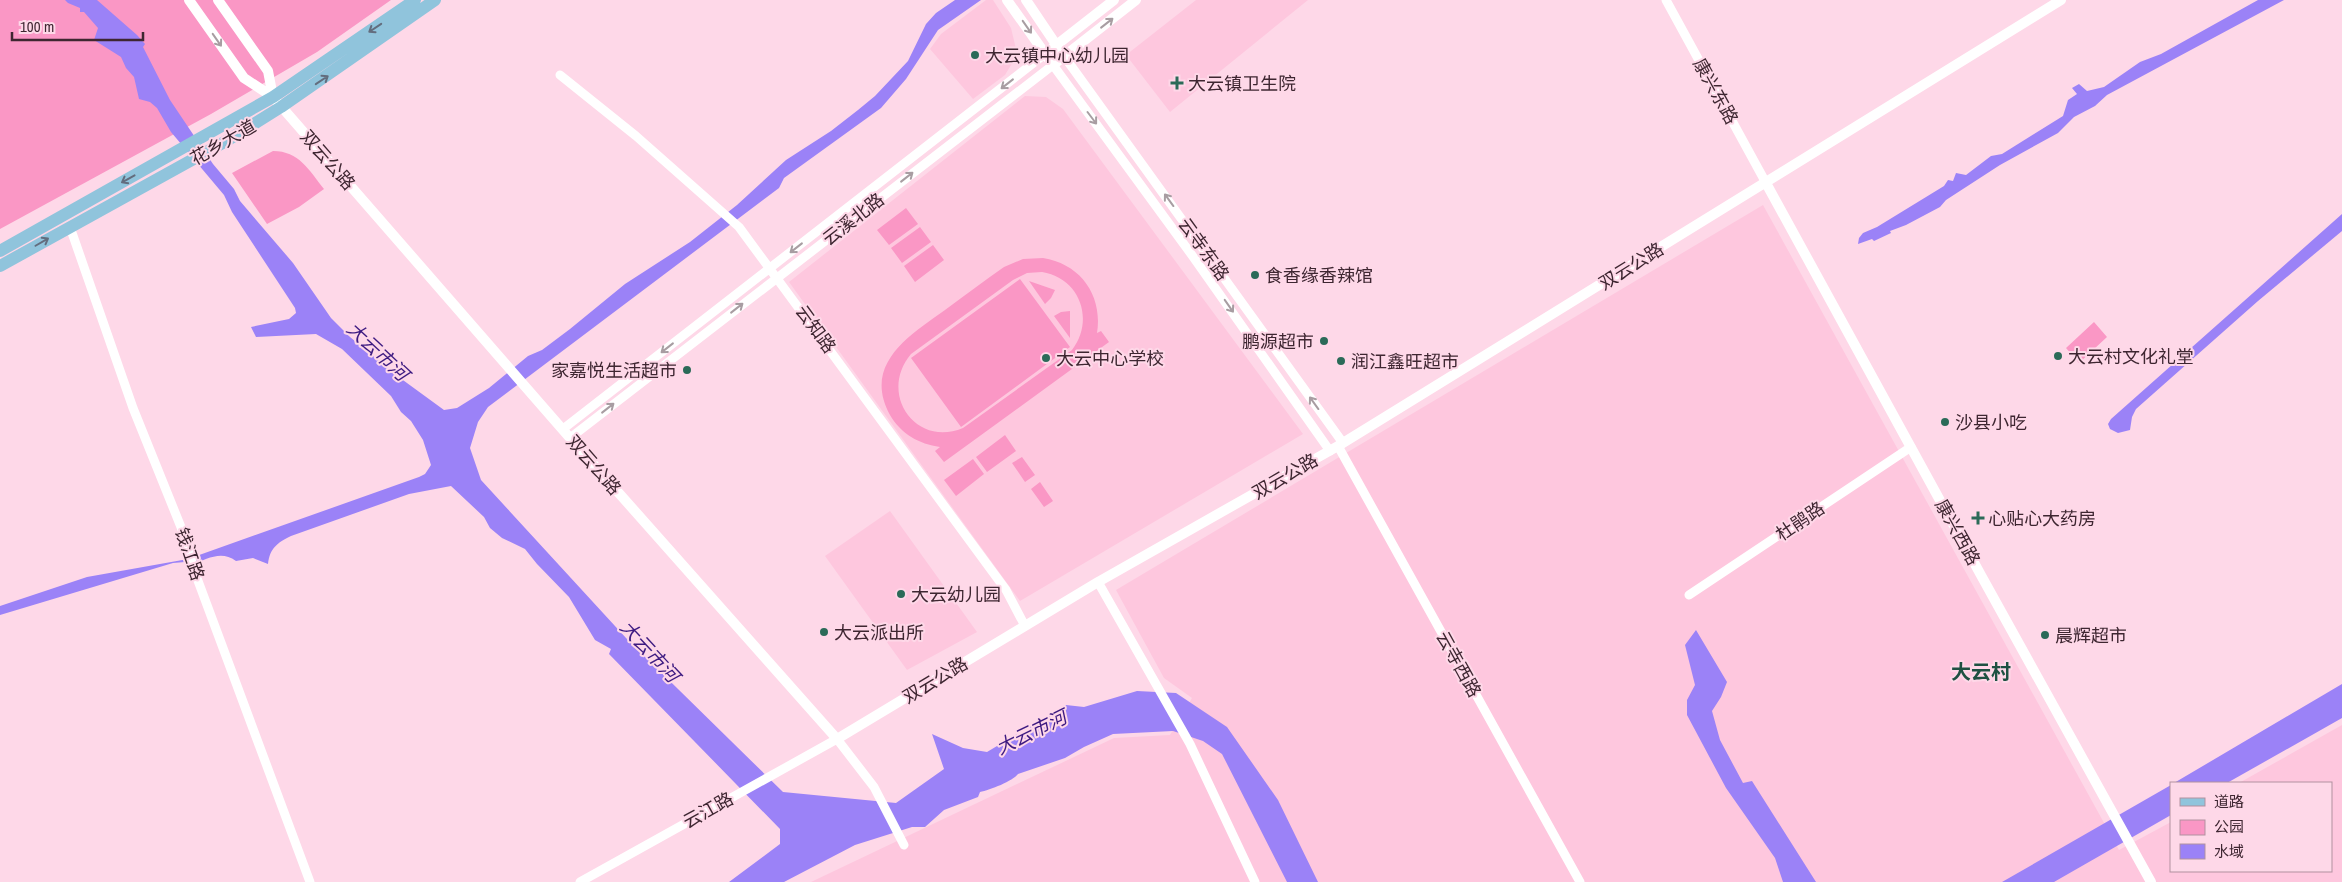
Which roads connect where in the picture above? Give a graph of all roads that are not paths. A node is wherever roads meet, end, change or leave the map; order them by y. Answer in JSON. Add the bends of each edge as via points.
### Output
{"nodes":[{"id":1,"x":189,"y":0,"type":"edge"},
{"id":2,"x":218,"y":0,"type":"edge"},
{"id":3,"x":415,"y":0,"type":"edge"},
{"id":4,"x":435,"y":0,"type":"edge"},
{"id":5,"x":1007,"y":0,"type":"edge"},
{"id":6,"x":1026,"y":0,"type":"edge"},
{"id":7,"x":1114,"y":0,"type":"edge"},
{"id":8,"x":1136,"y":0,"type":"edge"},
{"id":9,"x":1666,"y":0,"type":"edge"},
{"id":10,"x":2061,"y":0,"type":"edge"},
{"id":11,"x":1056,"y":45,"type":"junction"},
{"id":12,"x":1045,"y":54,"type":"junction"},
{"id":13,"x":1064,"y":56,"type":"junction"},
{"id":14,"x":1053,"y":65,"type":"junction"},
{"id":15,"x":560,"y":75,"type":"dead end"},
{"id":16,"x":277,"y":102,"type":"junction"},
{"id":17,"x":1766,"y":183,"type":"junction"},
{"id":18,"x":70,"y":227,"type":"junction"},
{"id":19,"x":0,"y":251,"type":"edge"},
{"id":20,"x":0,"y":266,"type":"edge"},
{"id":21,"x":770,"y":268,"type":"junction"},
{"id":22,"x":778,"y":277,"type":"junction"},
{"id":23,"x":562,"y":429,"type":"junction"},
{"id":24,"x":570,"y":438,"type":"junction"},
{"id":25,"x":1337,"y":447,"type":"junction"},
{"id":26,"x":1911,"y":447,"type":"junction"},
{"id":27,"x":1098,"y":582,"type":"junction"},
{"id":28,"x":1690,"y":595,"type":"dead end"},
{"id":29,"x":1025,"y":626,"type":"junction"},
{"id":30,"x":836,"y":739,"type":"junction"},
{"id":31,"x":904,"y":845,"type":"dead end"},
{"id":32,"x":2150,"y":880,"type":"edge"},
{"id":33,"x":310,"y":882,"type":"edge"},
{"id":34,"x":580,"y":882,"type":"edge"},
{"id":35,"x":1256,"y":882,"type":"edge"},
{"id":36,"x":1580,"y":882,"type":"edge"}],
"edges":[{"from":1,"to":16,"type":"street","name":"双云公路","one_way":true,"via":[[244,78]]},
{"from":2,"to":16,"type":"street","via":[[268,71]]},
{"from":3,"to":16,"type":"main road","name":"花乡大道","one_way":true},
{"from":16,"to":4,"type":"main road","name":"花乡大道","one_way":true},
{"from":5,"to":12,"type":"street","one_way":true},
{"from":6,"to":11,"type":"street"},
{"from":7,"to":11,"type":"street","name":"云溪北路"},
{"from":13,"to":8,"type":"street","name":"云溪北路","one_way":true},
{"from":9,"to":17,"type":"street","name":"康兴东路"},
{"from":10,"to":17,"type":"street","name":"双云公路"},
{"from":11,"to":12,"type":"street","name":"云溪北路"},
{"from":11,"to":13,"type":"street"},
{"from":12,"to":14,"type":"street"},
{"from":12,"to":21,"type":"street","name":"云溪北路","one_way":true},
{"from":13,"to":14,"type":"street","name":"云溪北路"},
{"from":25,"to":13,"type":"street","name":"云寺东路","one_way":true},
{"from":22,"to":14,"type":"street","name":"云溪北路","one_way":true},
{"from":14,"to":25,"type":"street","name":"云寺东路","one_way":true},
{"from":15,"to":21,"type":"street","name":"云知路","via":[[722,210]]},
{"from":16,"to":18,"type":"main road","name":"花乡大道","via":[[212,150]]},
{"from":16,"to":19,"type":"main road","name":"花乡大道","one_way":true,"via":[[203,136]]},
{"from":16,"to":23,"type":"street","name":"双云公路"},
{"from":17,"to":25,"type":"street","name":"双云公路"},
{"from":17,"to":26,"type":"street","name":"康兴西路"},
{"from":20,"to":18,"type":"main road","name":"花乡大道","one_way":true},
{"from":18,"to":33,"type":"street","name":"钱江路","via":[[133,408],[188,547]]},
{"from":21,"to":22,"type":"street","name":"云知路"},
{"from":21,"to":23,"type":"street","name":"云溪北路","one_way":true},
{"from":24,"to":22,"type":"street","name":"云溪北路","one_way":true},
{"from":22,"to":29,"type":"street","name":"云知路","via":[[1006,590]]},
{"from":23,"to":24,"type":"street","name":"双云公路"},
{"from":24,"to":30,"type":"street","name":"双云公路"},
{"from":25,"to":27,"type":"street","name":"双云公路"},
{"from":25,"to":36,"type":"street","name":"云寺西路"},
{"from":26,"to":28,"type":"street","name":"杜鹃路"},
{"from":26,"to":32,"type":"street","name":"康兴西路"},
{"from":27,"to":29,"type":"street","name":"双云公路"},
{"from":27,"to":35,"type":"street","via":[[1190,744]]},
{"from":29,"to":30,"type":"street","name":"双云公路"},
{"from":30,"to":31,"type":"street","via":[[874,787]]},
{"from":30,"to":34,"type":"street","name":"云江路"}]}
